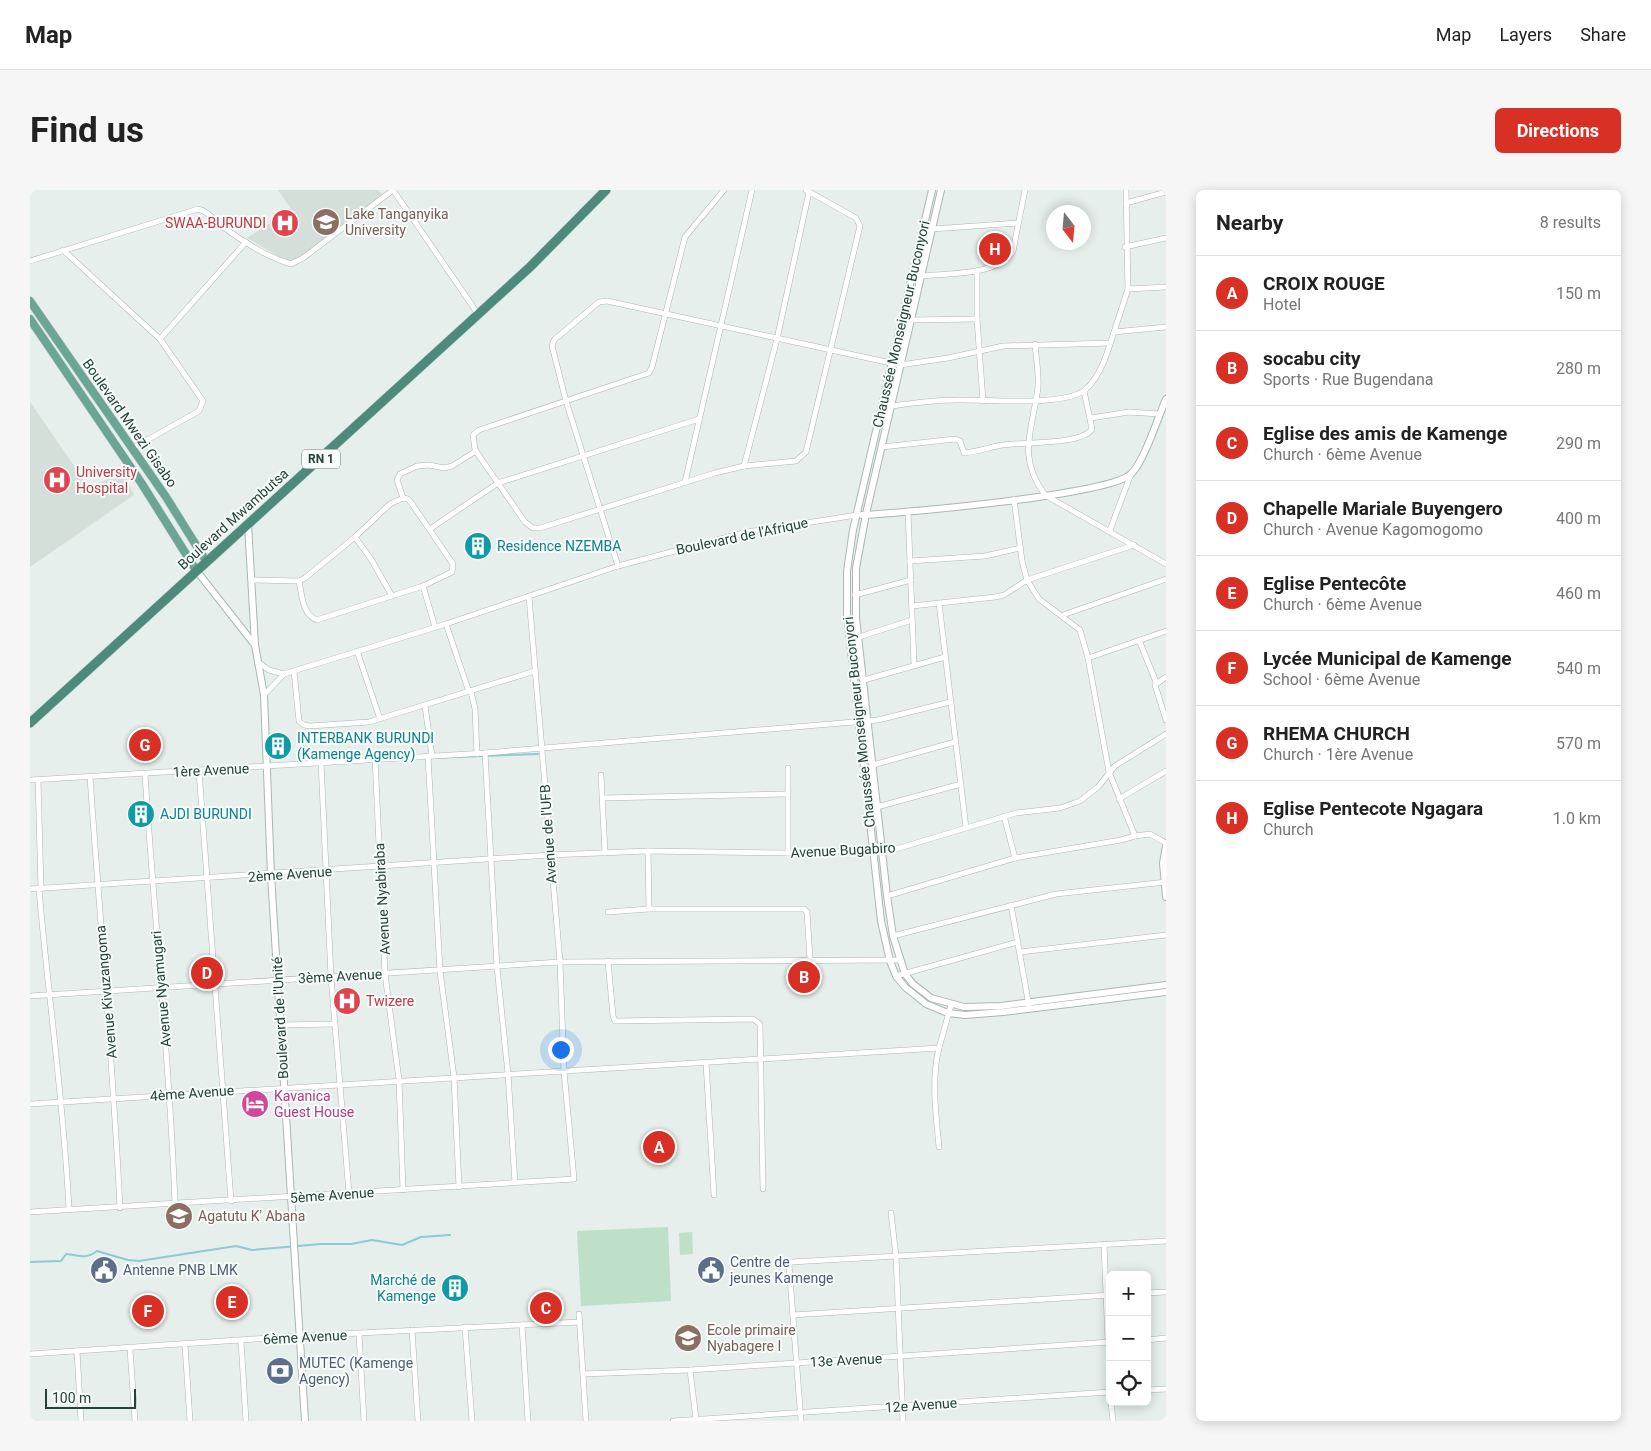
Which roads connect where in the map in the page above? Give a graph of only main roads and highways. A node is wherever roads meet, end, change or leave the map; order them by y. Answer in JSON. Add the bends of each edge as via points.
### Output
{"nodes":[{"id":1,"x":606,"y":190,"type":"edge"},
{"id":2,"x":30,"y":301,"type":"edge"},
{"id":3,"x":30,"y":319,"type":"edge"},
{"id":4,"x":65,"y":352,"type":"junction"},
{"id":5,"x":57,"y":358,"type":"junction"},
{"id":6,"x":206,"y":561,"type":"junction"},
{"id":7,"x":196,"y":570,"type":"junction"},
{"id":8,"x":30,"y":723,"type":"edge"}],
"edges":[{"from":1,"to":6,"type":"highway","name":"Boulevard Mwambutsa","number":"RN 1","via":[[536,261]]},
{"from":2,"to":4,"type":"main road","name":"Boulevard Mwezi Gisabo"},
{"from":3,"to":5,"type":"main road","name":"Boulevard Mwezi Gisabo"},
{"from":4,"to":5,"type":"main road"},
{"from":4,"to":6,"type":"main road","name":"Boulevard Mwezi Gisabo","via":[[166,497]]},
{"from":5,"to":7,"type":"main road","name":"Boulevard Mwezi Gisabo"},
{"from":6,"to":7,"type":"highway","name":"Boulevard Mwambutsa","number":"RN 1"},
{"from":7,"to":8,"type":"highway","name":"Boulevard Mwambutsa","number":"RN 1"}]}
